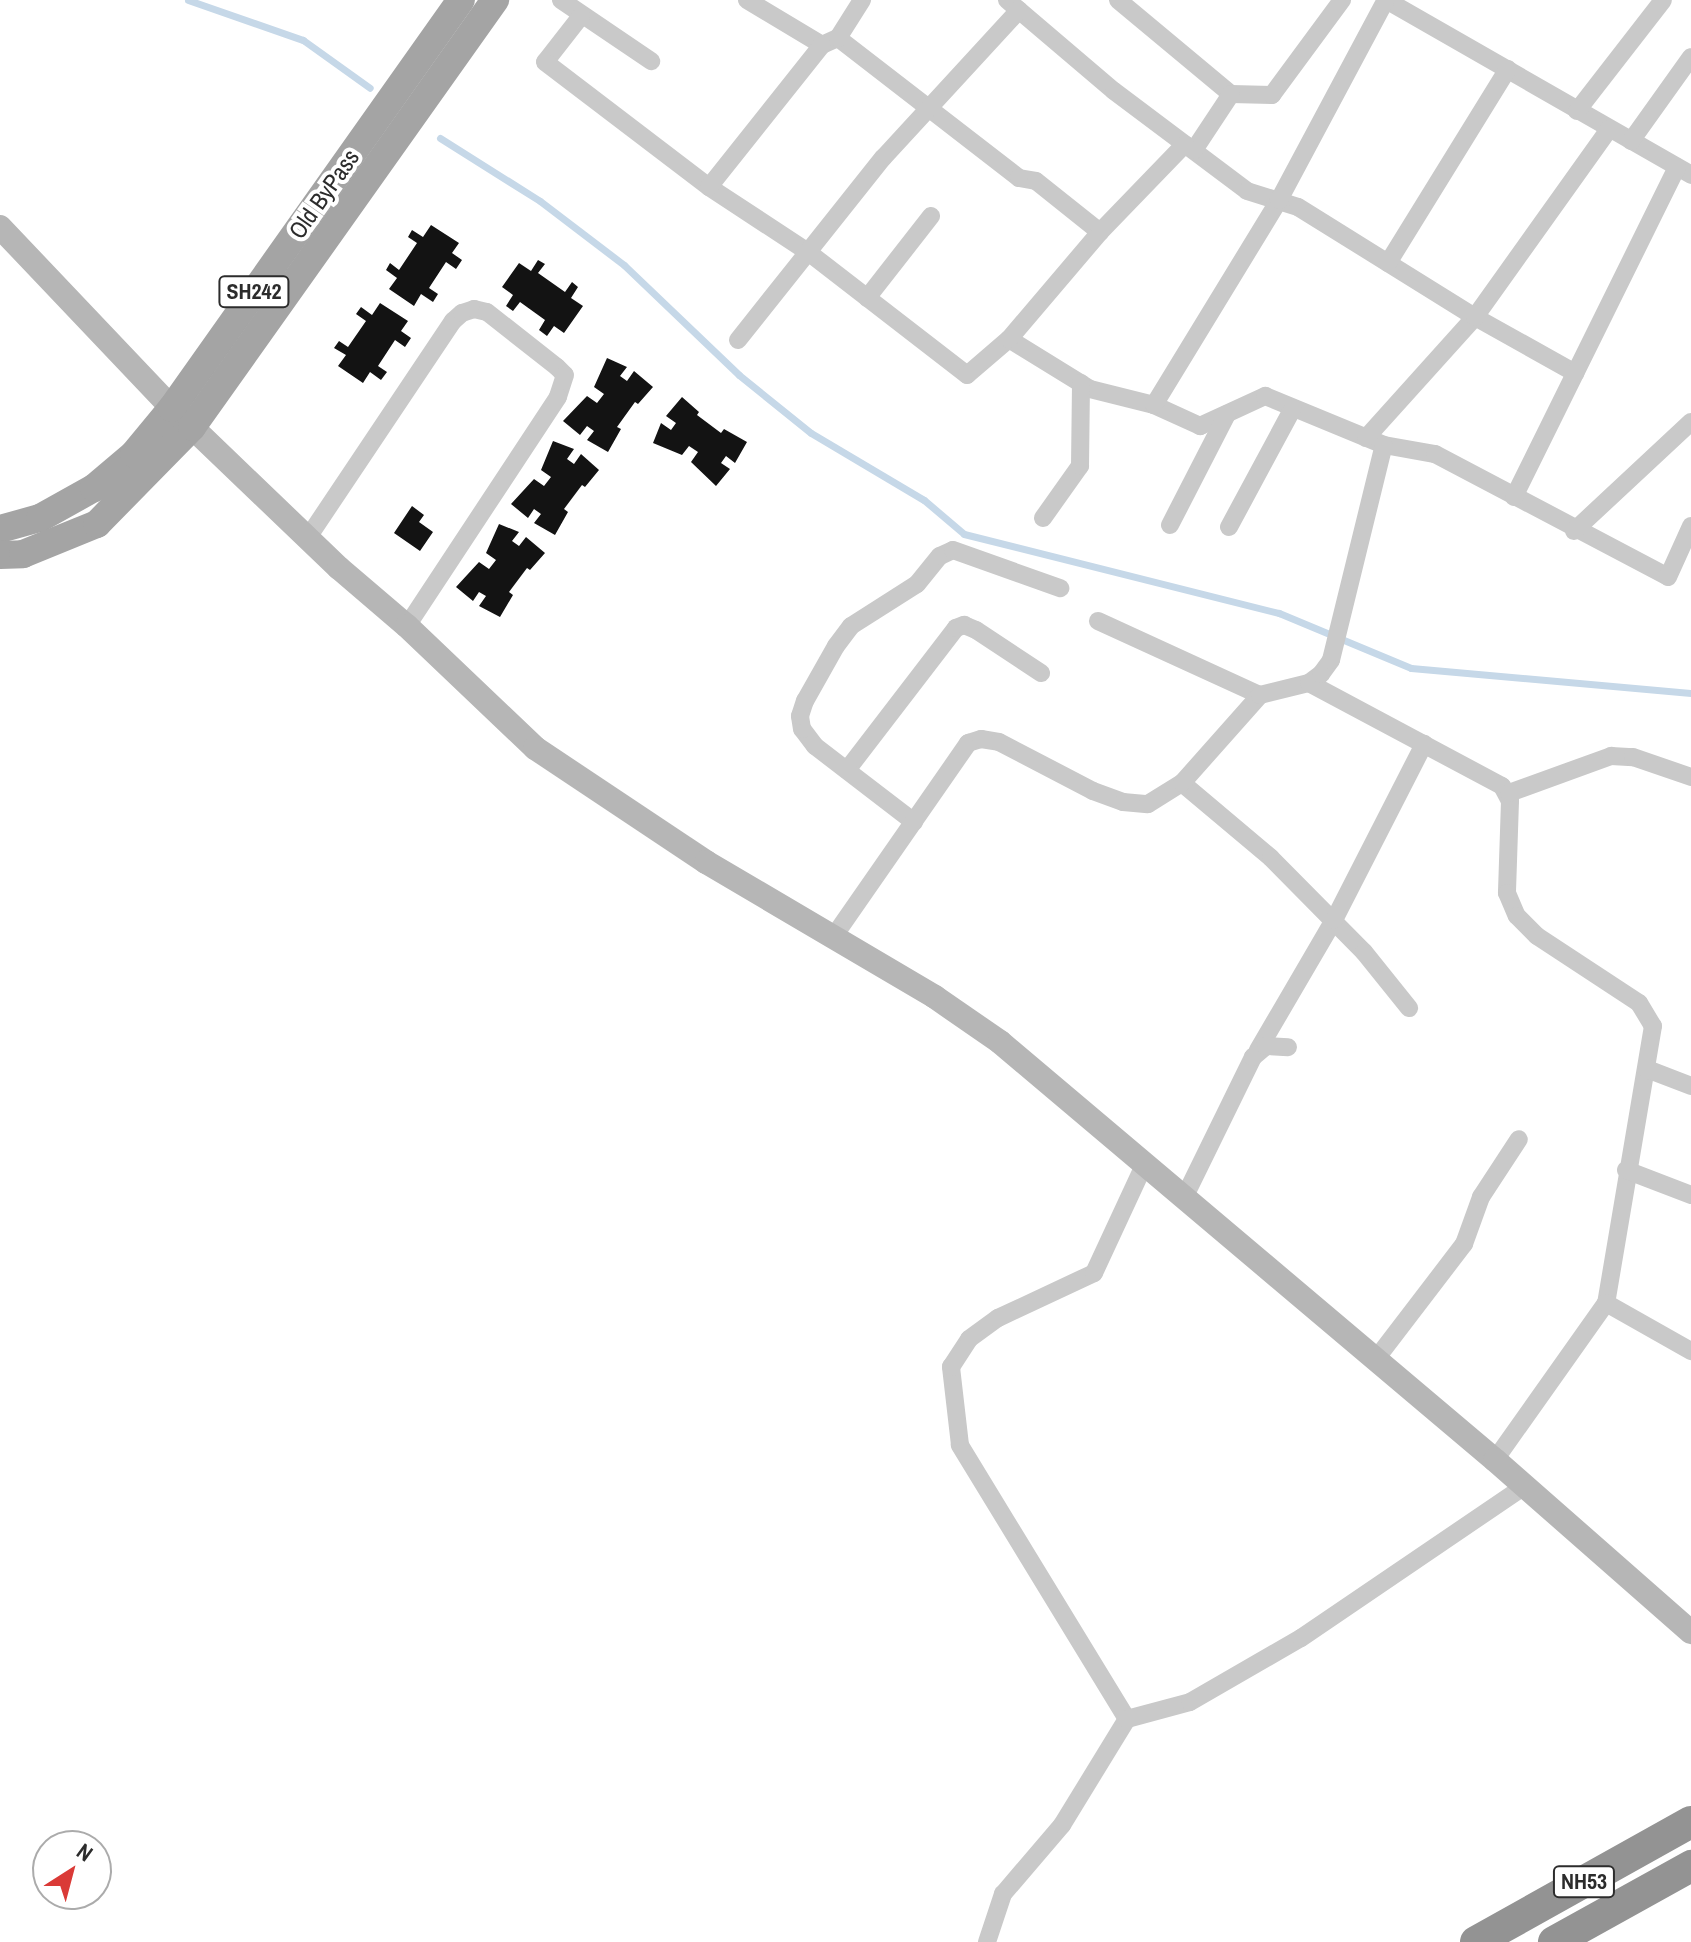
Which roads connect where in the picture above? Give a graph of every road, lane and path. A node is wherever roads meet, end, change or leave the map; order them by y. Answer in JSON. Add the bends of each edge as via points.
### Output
{"nodes":[{"id":1,"x":461,"y":0,"type":"edge"},
{"id":2,"x":495,"y":0,"type":"edge"},
{"id":3,"x":561,"y":0,"type":"edge"},
{"id":4,"x":747,"y":0,"type":"edge"},
{"id":5,"x":862,"y":0,"type":"edge"},
{"id":6,"x":1118,"y":0,"type":"edge"},
{"id":7,"x":1342,"y":0,"type":"edge"},
{"id":8,"x":1386,"y":0,"type":"edge"},
{"id":9,"x":1663,"y":0,"type":"edge"},
{"id":10,"x":1013,"y":5,"type":"edge"},
{"id":11,"x":581,"y":16,"type":"junction"},
{"id":12,"x":830,"y":41,"type":"junction"},
{"id":13,"x":1691,"y":57,"type":"edge"},
{"id":14,"x":651,"y":61,"type":"dead end"},
{"id":15,"x":1508,"y":69,"type":"junction"},
{"id":16,"x":1231,"y":94,"type":"junction"},
{"id":17,"x":931,"y":106,"type":"junction"},
{"id":18,"x":1577,"y":111,"type":"junction"},
{"id":19,"x":1609,"y":129,"type":"junction"},
{"id":20,"x":1631,"y":141,"type":"junction"},
{"id":21,"x":1189,"y":147,"type":"junction"},
{"id":22,"x":1684,"y":171,"type":"edge"},
{"id":23,"x":709,"y":187,"type":"junction"},
{"id":24,"x":1279,"y":200,"type":"junction"},
{"id":25,"x":931,"y":216,"type":"dead end"},
{"id":26,"x":0,"y":227,"type":"edge"},
{"id":27,"x":1100,"y":232,"type":"junction"},
{"id":28,"x":808,"y":252,"type":"junction"},
{"id":29,"x":1388,"y":263,"type":"junction"},
{"id":30,"x":867,"y":298,"type":"junction"},
{"id":31,"x":1475,"y":317,"type":"junction"},
{"id":32,"x":1009,"y":339,"type":"junction"},
{"id":33,"x":738,"y":340,"type":"dead end"},
{"id":34,"x":1575,"y":373,"type":"junction"},
{"id":35,"x":1081,"y":383,"type":"junction"},
{"id":36,"x":1154,"y":405,"type":"junction"},
{"id":37,"x":1293,"y":408,"type":"junction"},
{"id":38,"x":1227,"y":414,"type":"junction"},
{"id":39,"x":182,"y":417,"type":"junction"},
{"id":40,"x":1691,"y":422,"type":"edge"},
{"id":41,"x":1375,"y":442,"type":"junction"},
{"id":42,"x":1514,"y":497,"type":"junction"},
{"id":43,"x":1043,"y":518,"type":"dead end"},
{"id":44,"x":1170,"y":525,"type":"dead end"},
{"id":45,"x":1691,"y":526,"type":"edge"},
{"id":46,"x":1229,"y":527,"type":"dead end"},
{"id":47,"x":0,"y":529,"type":"edge"},
{"id":48,"x":1574,"y":531,"type":"junction"},
{"id":49,"x":309,"y":536,"type":"junction"},
{"id":50,"x":0,"y":555,"type":"edge"},
{"id":51,"x":1060,"y":588,"type":"dead end"},
{"id":52,"x":1098,"y":621,"type":"dead end"},
{"id":53,"x":407,"y":626,"type":"junction"},
{"id":54,"x":1041,"y":673,"type":"dead end"},
{"id":55,"x":1309,"y":683,"type":"junction"},
{"id":56,"x":1260,"y":695,"type":"junction"},
{"id":57,"x":1424,"y":744,"type":"junction"},
{"id":58,"x":847,"y":770,"type":"junction"},
{"id":59,"x":1691,"y":777,"type":"edge"},
{"id":60,"x":1182,"y":783,"type":"junction"},
{"id":61,"x":1509,"y":793,"type":"junction"},
{"id":62,"x":914,"y":822,"type":"junction"},
{"id":63,"x":1334,"y":920,"type":"junction"},
{"id":64,"x":832,"y":939,"type":"junction"},
{"id":65,"x":1409,"y":1008,"type":"dead end"},
{"id":66,"x":1288,"y":1047,"type":"dead end"},
{"id":67,"x":1258,"y":1050,"type":"junction"},
{"id":68,"x":1647,"y":1069,"type":"junction"},
{"id":69,"x":1691,"y":1086,"type":"edge"},
{"id":70,"x":1519,"y":1139,"type":"dead end"},
{"id":71,"x":1145,"y":1163,"type":"junction"},
{"id":72,"x":1626,"y":1170,"type":"junction"},
{"id":73,"x":1691,"y":1195,"type":"edge"},
{"id":74,"x":1185,"y":1196,"type":"junction"},
{"id":75,"x":1606,"y":1303,"type":"junction"},
{"id":76,"x":1691,"y":1351,"type":"edge"},
{"id":77,"x":1376,"y":1359,"type":"junction"},
{"id":78,"x":1495,"y":1460,"type":"junction"},
{"id":79,"x":1525,"y":1486,"type":"junction"},
{"id":80,"x":1691,"y":1632,"type":"edge"},
{"id":81,"x":1127,"y":1719,"type":"junction"},
{"id":82,"x":1691,"y":1822,"type":"edge"},
{"id":83,"x":1691,"y":1866,"type":"edge"},
{"id":84,"x":987,"y":1942,"type":"edge"},
{"id":85,"x":1476,"y":1942,"type":"edge"},
{"id":86,"x":1554,"y":1942,"type":"edge"}],
"edges":[{"from":1,"to":39,"type":"main road","name":"Old ByPass","number":"SH242"},
{"from":2,"to":39,"type":"main road"},
{"from":3,"to":11,"type":"street"},
{"from":4,"to":12,"type":"street"},
{"from":5,"to":12,"type":"street"},
{"from":6,"to":16,"type":"street"},
{"from":7,"to":16,"type":"street","via":[[1272,95]]},
{"from":8,"to":15,"type":"street"},
{"from":8,"to":24,"type":"street"},
{"from":9,"to":18,"type":"street"},
{"from":10,"to":17,"type":"street"},
{"from":10,"to":21,"type":"street"},
{"from":11,"to":14,"type":"street"},
{"from":11,"to":23,"type":"street","via":[[545,62]]},
{"from":12,"to":17,"type":"street"},
{"from":12,"to":23,"type":"street"},
{"from":13,"to":20,"type":"street"},
{"from":15,"to":18,"type":"street"},
{"from":15,"to":29,"type":"street"},
{"from":16,"to":21,"type":"street"},
{"from":17,"to":27,"type":"street","via":[[1019,178],[1036,181]]},
{"from":17,"to":28,"type":"street"},
{"from":18,"to":19,"type":"street"},
{"from":19,"to":20,"type":"street"},
{"from":19,"to":31,"type":"street"},
{"from":20,"to":22,"type":"street"},
{"from":21,"to":24,"type":"street","via":[[1247,191]]},
{"from":21,"to":27,"type":"street"},
{"from":22,"to":34,"type":"street"},
{"from":23,"to":28,"type":"street"},
{"from":24,"to":29,"type":"street"},
{"from":24,"to":36,"type":"street"},
{"from":25,"to":30,"type":"street"},
{"from":26,"to":39,"type":"street"},
{"from":27,"to":32,"type":"street"},
{"from":28,"to":30,"type":"street"},
{"from":28,"to":33,"type":"street"},
{"from":29,"to":31,"type":"street"},
{"from":30,"to":32,"type":"street","via":[[967,375]]},
{"from":31,"to":34,"type":"street"},
{"from":31,"to":41,"type":"street"},
{"from":32,"to":35,"type":"street"},
{"from":34,"to":42,"type":"street"},
{"from":35,"to":36,"type":"street"},
{"from":35,"to":43,"type":"street","via":[[1080,466]]},
{"from":36,"to":38,"type":"street","via":[[1200,426]]},
{"from":37,"to":38,"type":"street","via":[[1265,396]]},
{"from":37,"to":41,"type":"street"},
{"from":37,"to":46,"type":"street"},
{"from":38,"to":44,"type":"street"},
{"from":39,"to":47,"type":"main road","name":"Old ByPass","number":"SH242","via":[[94,488],[40,518]]},
{"from":39,"to":49,"type":"street"},
{"from":39,"to":50,"type":"main road","name":"Old ByPass","number":"SH242","via":[[97,524],[23,554]]},
{"from":40,"to":48,"type":"street"},
{"from":41,"to":42,"type":"street","via":[[1435,454]]},
{"from":41,"to":55,"type":"street","via":[[1331,660]]},
{"from":42,"to":48,"type":"street"},
{"from":45,"to":48,"type":"street","via":[[1668,577]]},
{"from":49,"to":53,"type":"street"},
{"from":49,"to":53,"type":"street","via":[[462,313],[487,312],[557,367],[565,375],[558,397]]},
{"from":51,"to":58,"type":"street","via":[[953,550],[940,556],[917,584],[851,626],[800,716],[807,739]]},
{"from":52,"to":56,"type":"street"},
{"from":53,"to":64,"type":"street","via":[[535,748]]},
{"from":54,"to":58,"type":"street","via":[[976,630],[956,628]]},
{"from":55,"to":56,"type":"street"},
{"from":55,"to":57,"type":"street"},
{"from":56,"to":60,"type":"street"},
{"from":57,"to":61,"type":"street"},
{"from":57,"to":63,"type":"street"},
{"from":58,"to":62,"type":"street"},
{"from":59,"to":61,"type":"street","via":[[1624,755]]},
{"from":60,"to":62,"type":"street","via":[[1148,804],[1123,802],[999,742],[981,739],[959,752]]},
{"from":60,"to":63,"type":"street"},
{"from":61,"to":68,"type":"street","via":[[1510,905],[1537,936],[1639,1003],[1653,1026]]},
{"from":62,"to":64,"type":"street"},
{"from":63,"to":65,"type":"street"},
{"from":63,"to":67,"type":"street"},
{"from":64,"to":71,"type":"street","via":[[935,997],[1000,1042]]},
{"from":66,"to":67,"type":"street"},
{"from":67,"to":74,"type":"street"},
{"from":68,"to":69,"type":"street"},
{"from":68,"to":72,"type":"street"},
{"from":70,"to":77,"type":"street","via":[[1481,1197],[1464,1244]]},
{"from":71,"to":74,"type":"street"},
{"from":71,"to":81,"type":"street","via":[[1094,1273],[998,1318],[969,1339],[951,1367],[960,1445]]},
{"from":72,"to":73,"type":"street"},
{"from":72,"to":75,"type":"street"},
{"from":74,"to":77,"type":"street"},
{"from":75,"to":76,"type":"street"},
{"from":75,"to":78,"type":"street"},
{"from":77,"to":78,"type":"street"},
{"from":78,"to":79,"type":"street"},
{"from":79,"to":80,"type":"street"},
{"from":79,"to":81,"type":"street","via":[[1301,1638],[1190,1702]]},
{"from":81,"to":84,"type":"street","via":[[1062,1825],[1003,1894]]},
{"from":82,"to":85,"type":"highway","number":"NH53"},
{"from":83,"to":86,"type":"highway","number":"NH53"}]}
